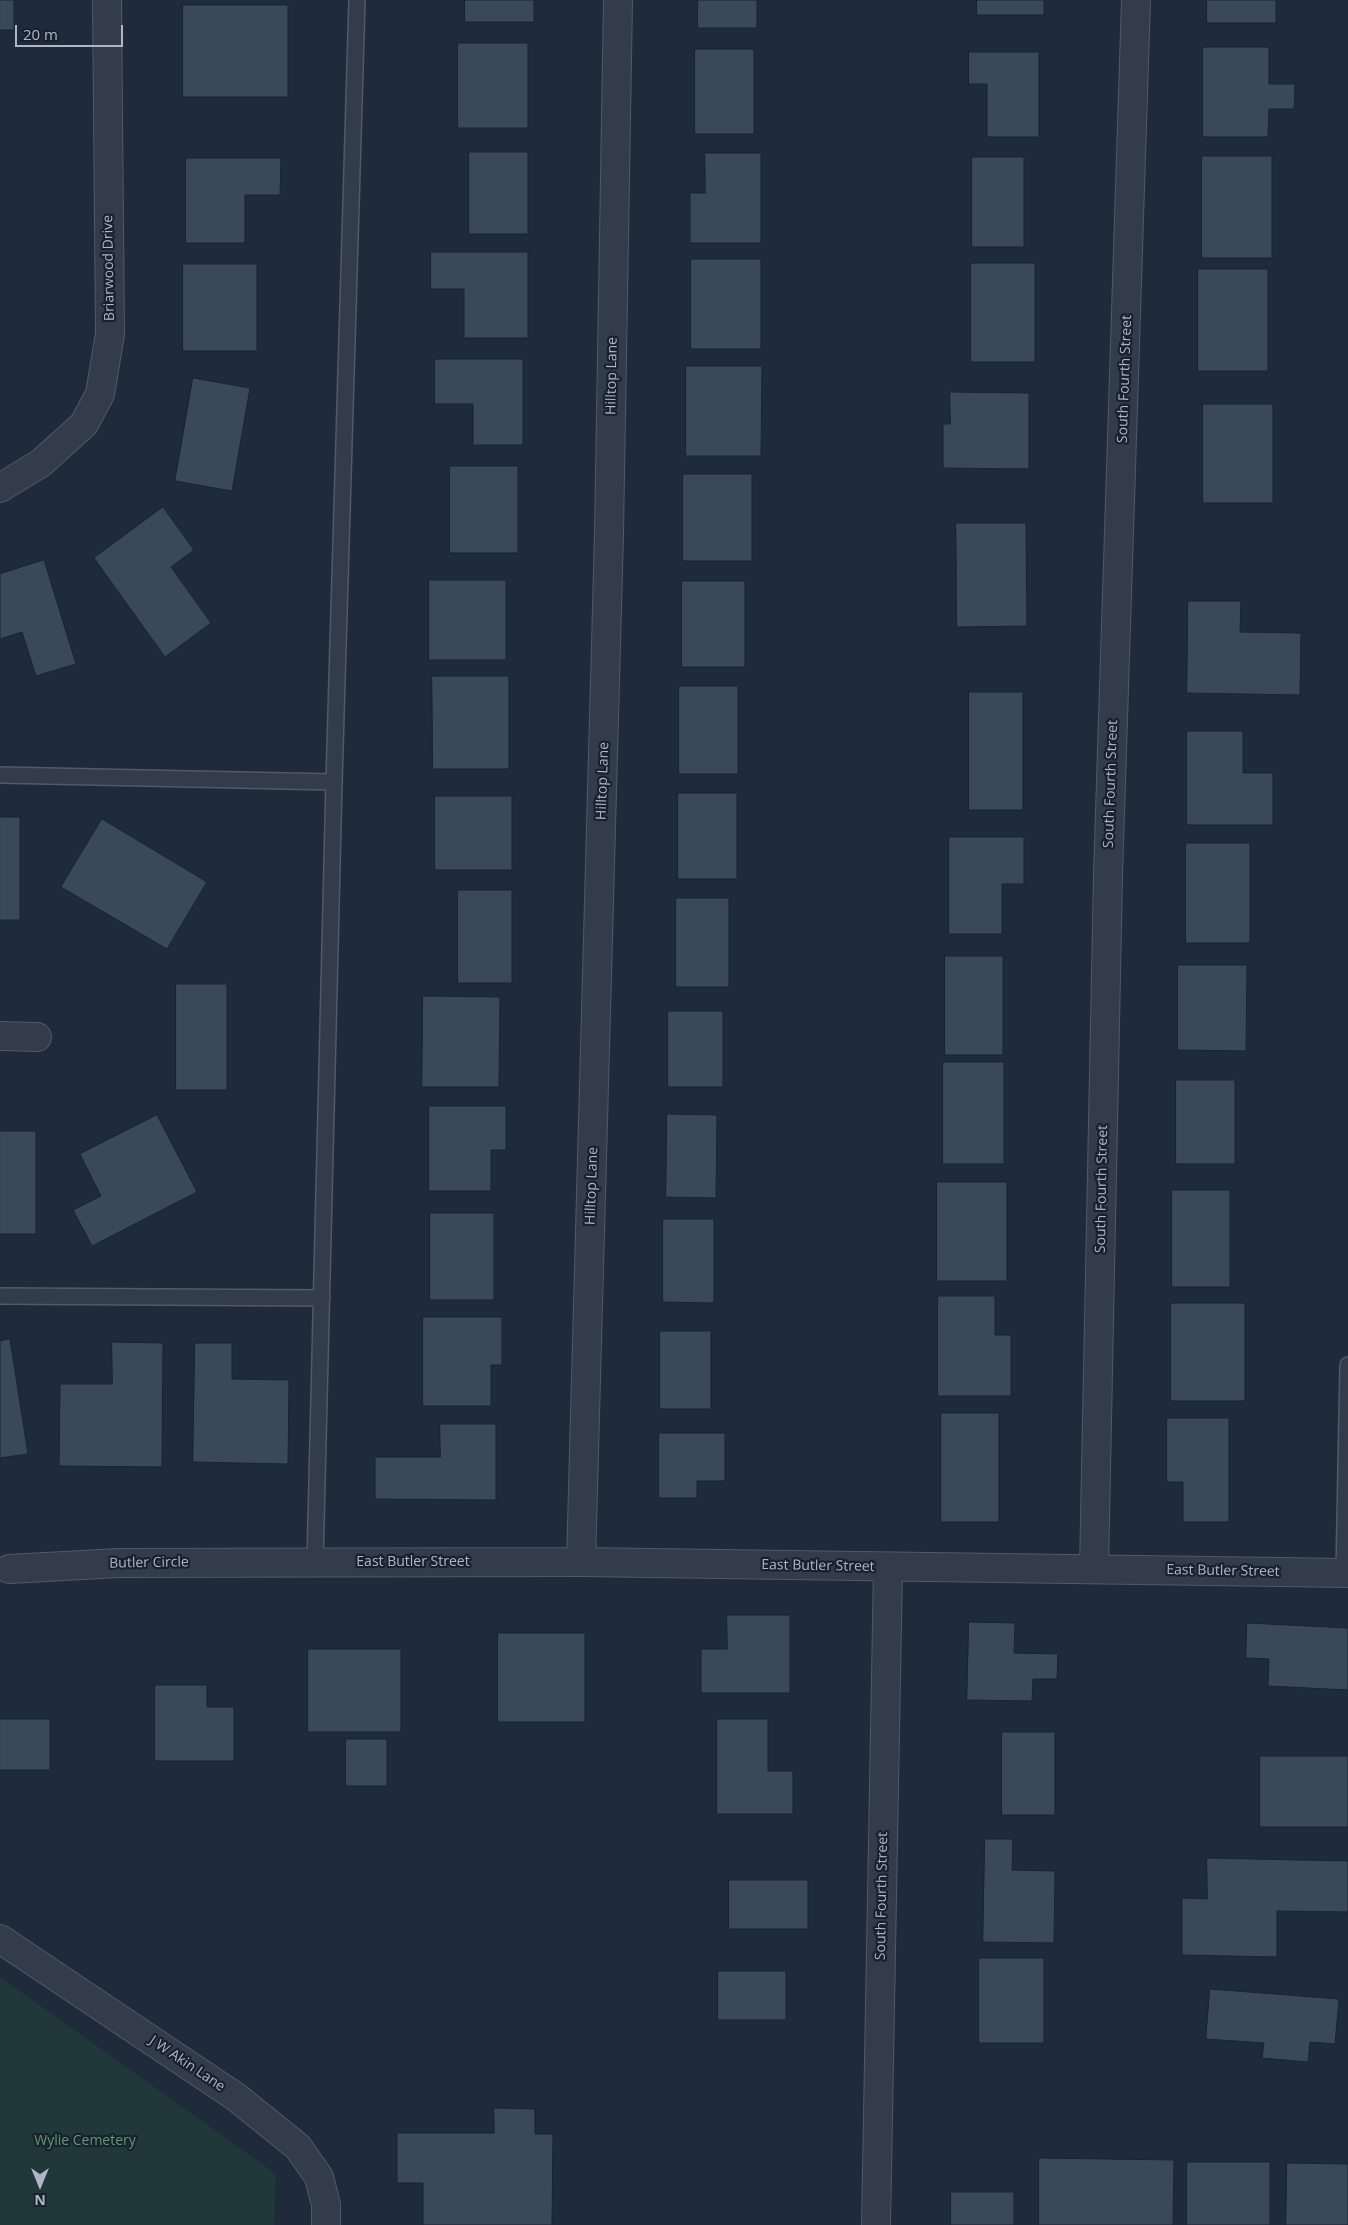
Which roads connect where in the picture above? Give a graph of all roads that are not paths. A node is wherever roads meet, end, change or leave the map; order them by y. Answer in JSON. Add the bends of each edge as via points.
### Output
{"nodes":[{"id":1,"x":107,"y":0,"type":"edge"},
{"id":2,"x":357,"y":0,"type":"edge"},
{"id":3,"x":618,"y":0,"type":"edge"},
{"id":4,"x":1136,"y":0,"type":"edge"},
{"id":5,"x":0,"y":488,"type":"edge"},
{"id":6,"x":0,"y":775,"type":"edge"},
{"id":7,"x":334,"y":782,"type":"junction"},
{"id":8,"x":0,"y":1036,"type":"edge"},
{"id":9,"x":38,"y":1037,"type":"dead end"},
{"id":10,"x":0,"y":1296,"type":"edge"},
{"id":11,"x":322,"y":1298,"type":"junction"},
{"id":12,"x":1348,"y":1366,"type":"edge"},
{"id":13,"x":581,"y":1562,"type":"junction"},
{"id":14,"x":302,"y":1563,"type":"junction"},
{"id":15,"x":888,"y":1568,"type":"junction"},
{"id":16,"x":9,"y":1569,"type":"dead end"},
{"id":17,"x":1094,"y":1569,"type":"junction"},
{"id":18,"x":1346,"y":1573,"type":"edge"},
{"id":19,"x":0,"y":1939,"type":"edge"},
{"id":20,"x":326,"y":2225,"type":"edge"},
{"id":21,"x":876,"y":2225,"type":"edge"}],
"edges":[{"from":1,"to":5,"type":"street","name":"Briarwood Drive","via":[[110,334],[100,394],[84,424],[42,463]]},
{"from":2,"to":7,"type":"lane"},
{"from":3,"to":13,"type":"street","name":"Hilltop Lane","via":[[609,534]]},
{"from":4,"to":17,"type":"street","name":"South Fourth Street","via":[[1108,865]]},
{"from":6,"to":7,"type":"lane"},
{"from":7,"to":11,"type":"lane"},
{"from":8,"to":9,"type":"street"},
{"from":10,"to":11,"type":"lane"},
{"from":11,"to":14,"type":"lane"},
{"from":12,"to":18,"type":"lane"},
{"from":13,"to":14,"type":"street","name":"East Butler Street"},
{"from":13,"to":15,"type":"street","name":"East Butler Street"},
{"from":14,"to":16,"type":"street","name":"Butler Circle","via":[[119,1563]]},
{"from":15,"to":17,"type":"street","name":"East Butler Street"},
{"from":15,"to":21,"type":"street","name":"South Fourth Street"},
{"from":17,"to":18,"type":"street","name":"East Butler Street"},
{"from":19,"to":20,"type":"street","name":"J W Akin Lane","via":[[236,2097],[298,2147],[319,2177],[326,2205]]}]}
